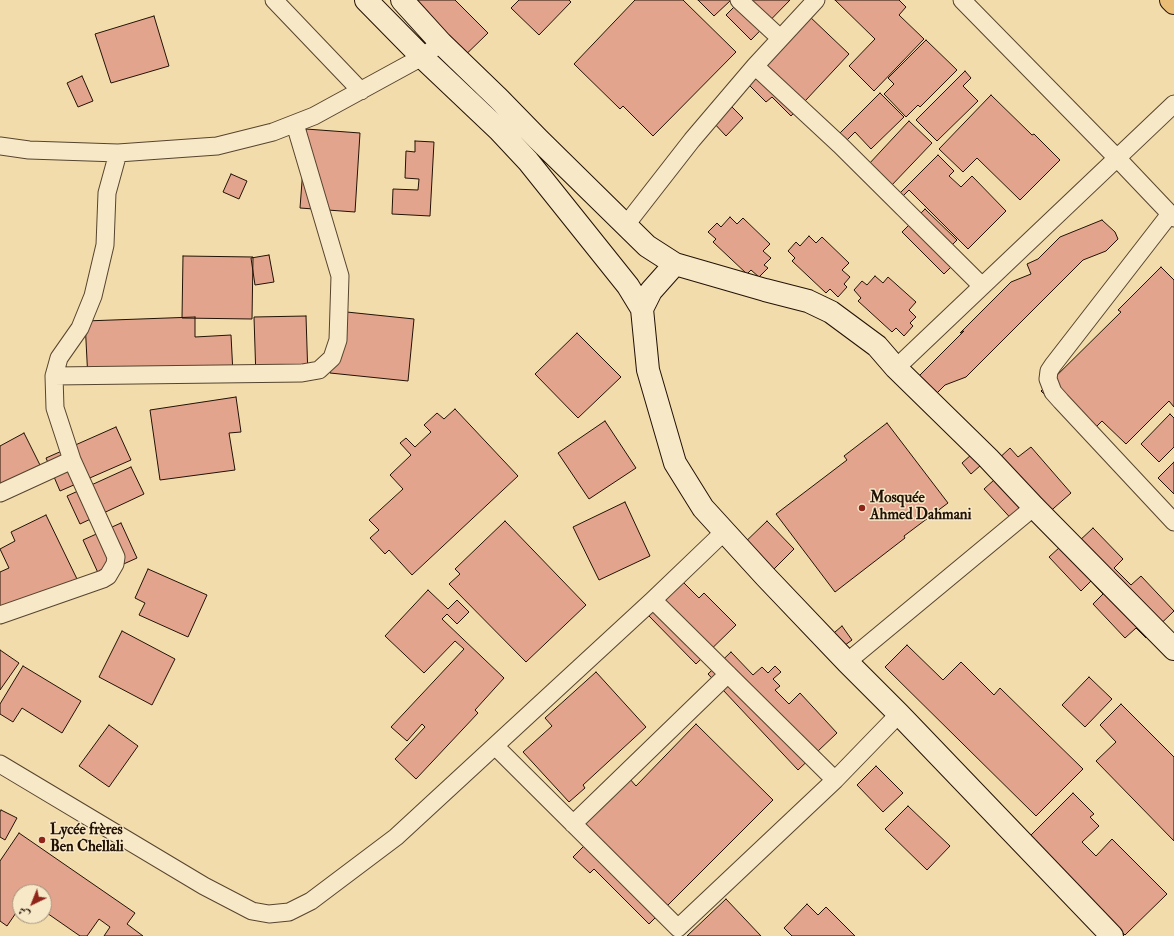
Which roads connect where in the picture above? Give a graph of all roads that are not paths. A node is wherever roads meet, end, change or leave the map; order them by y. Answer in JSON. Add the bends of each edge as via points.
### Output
{"nodes":[{"id":1,"x":274,"y":0,"type":"edge"},
{"id":2,"x":366,"y":0,"type":"edge"},
{"id":3,"x":402,"y":0,"type":"edge"},
{"id":4,"x":739,"y":0,"type":"edge"},
{"id":5,"x":816,"y":0,"type":"edge"},
{"id":6,"x":962,"y":0,"type":"edge"},
{"id":7,"x":1171,"y":0,"type":"edge"},
{"id":8,"x":1174,"y":3,"type":"edge"},
{"id":9,"x":780,"y":38,"type":"junction"},
{"id":10,"x":441,"y":43,"type":"junction"},
{"id":11,"x":422,"y":57,"type":"junction"},
{"id":12,"x":755,"y":66,"type":"junction"},
{"id":13,"x":361,"y":91,"type":"junction"},
{"id":14,"x":503,"y":103,"type":"junction"},
{"id":15,"x":1174,"y":104,"type":"edge"},
{"id":16,"x":491,"y":123,"type":"junction"},
{"id":17,"x":295,"y":124,"type":"junction"},
{"id":18,"x":0,"y":146,"type":"edge"},
{"id":19,"x":118,"y":153,"type":"junction"},
{"id":20,"x":1117,"y":158,"type":"junction"},
{"id":21,"x":1172,"y":216,"type":"edge"},
{"id":22,"x":625,"y":226,"type":"junction"},
{"id":23,"x":675,"y":264,"type":"junction"},
{"id":24,"x":982,"y":286,"type":"junction"},
{"id":25,"x":642,"y":309,"type":"junction"},
{"id":26,"x":896,"y":368,"type":"junction"},
{"id":27,"x":54,"y":376,"type":"junction"},
{"id":28,"x":72,"y":460,"type":"junction"},
{"id":29,"x":0,"y":493,"type":"edge"},
{"id":30,"x":1034,"y":507,"type":"junction"},
{"id":31,"x":1174,"y":522,"type":"edge"},
{"id":32,"x":725,"y":531,"type":"junction"},
{"id":33,"x":653,"y":600,"type":"junction"},
{"id":34,"x":0,"y":615,"type":"edge"},
{"id":35,"x":1174,"y":649,"type":"edge"},
{"id":36,"x":847,"y":662,"type":"junction"},
{"id":37,"x":728,"y":674,"type":"junction"},
{"id":38,"x":900,"y":714,"type":"junction"},
{"id":39,"x":494,"y":746,"type":"junction"},
{"id":40,"x":0,"y":764,"type":"edge"},
{"id":41,"x":835,"y":780,"type":"junction"},
{"id":42,"x":573,"y":824,"type":"junction"},
{"id":43,"x":681,"y":932,"type":"edge"},
{"id":44,"x":1112,"y":936,"type":"edge"}],
"edges":[{"from":1,"to":13,"type":"street"},
{"from":2,"to":11,"type":"street"},
{"from":3,"to":10,"type":"street"},
{"from":4,"to":9,"type":"street"},
{"from":5,"to":9,"type":"street"},
{"from":6,"to":20,"type":"street"},
{"from":7,"to":8,"type":"main road"},
{"from":9,"to":12,"type":"street"},
{"from":10,"to":11,"type":"street"},
{"from":10,"to":14,"type":"street"},
{"from":11,"to":13,"type":"street"},
{"from":11,"to":16,"type":"street"},
{"from":12,"to":22,"type":"street","via":[[692,140]]},
{"from":12,"to":24,"type":"street","via":[[840,145]]},
{"from":13,"to":17,"type":"street"},
{"from":14,"to":16,"type":"street"},
{"from":14,"to":22,"type":"street"},
{"from":15,"to":20,"type":"street"},
{"from":16,"to":25,"type":"street","via":[[528,161],[628,286]]},
{"from":17,"to":19,"type":"street","via":[[217,146]]},
{"from":17,"to":27,"type":"street","via":[[340,276],[338,340],[332,358],[319,370],[302,373]]},
{"from":18,"to":19,"type":"street","via":[[29,150]]},
{"from":19,"to":27,"type":"street","via":[[107,193],[105,245],[93,296],[80,328],[59,358]]},
{"from":20,"to":21,"type":"street"},
{"from":20,"to":24,"type":"street"},
{"from":21,"to":31,"type":"street","via":[[1053,365],[1048,379],[1053,392]]},
{"from":22,"to":23,"type":"street","via":[[647,246]]},
{"from":23,"to":25,"type":"street","via":[[651,291]]},
{"from":23,"to":26,"type":"street","via":[[808,301],[832,312],[877,346]]},
{"from":24,"to":26,"type":"street"},
{"from":25,"to":32,"type":"street","via":[[648,370],[675,463],[703,508]]},
{"from":26,"to":30,"type":"street"},
{"from":27,"to":28,"type":"street","via":[[55,408]]},
{"from":28,"to":29,"type":"street"},
{"from":28,"to":34,"type":"street","via":[[116,557],[114,569],[103,580]]},
{"from":30,"to":35,"type":"street"},
{"from":30,"to":36,"type":"street"},
{"from":32,"to":33,"type":"street"},
{"from":32,"to":36,"type":"street"},
{"from":33,"to":37,"type":"street"},
{"from":33,"to":39,"type":"street"},
{"from":36,"to":38,"type":"street"},
{"from":37,"to":41,"type":"street"},
{"from":37,"to":42,"type":"street"},
{"from":38,"to":41,"type":"street"},
{"from":38,"to":44,"type":"street"},
{"from":39,"to":40,"type":"street","via":[[396,838],[311,901],[289,912],[269,914],[252,911],[204,886]]},
{"from":39,"to":42,"type":"street"},
{"from":41,"to":43,"type":"street"},
{"from":42,"to":43,"type":"street"}]}
